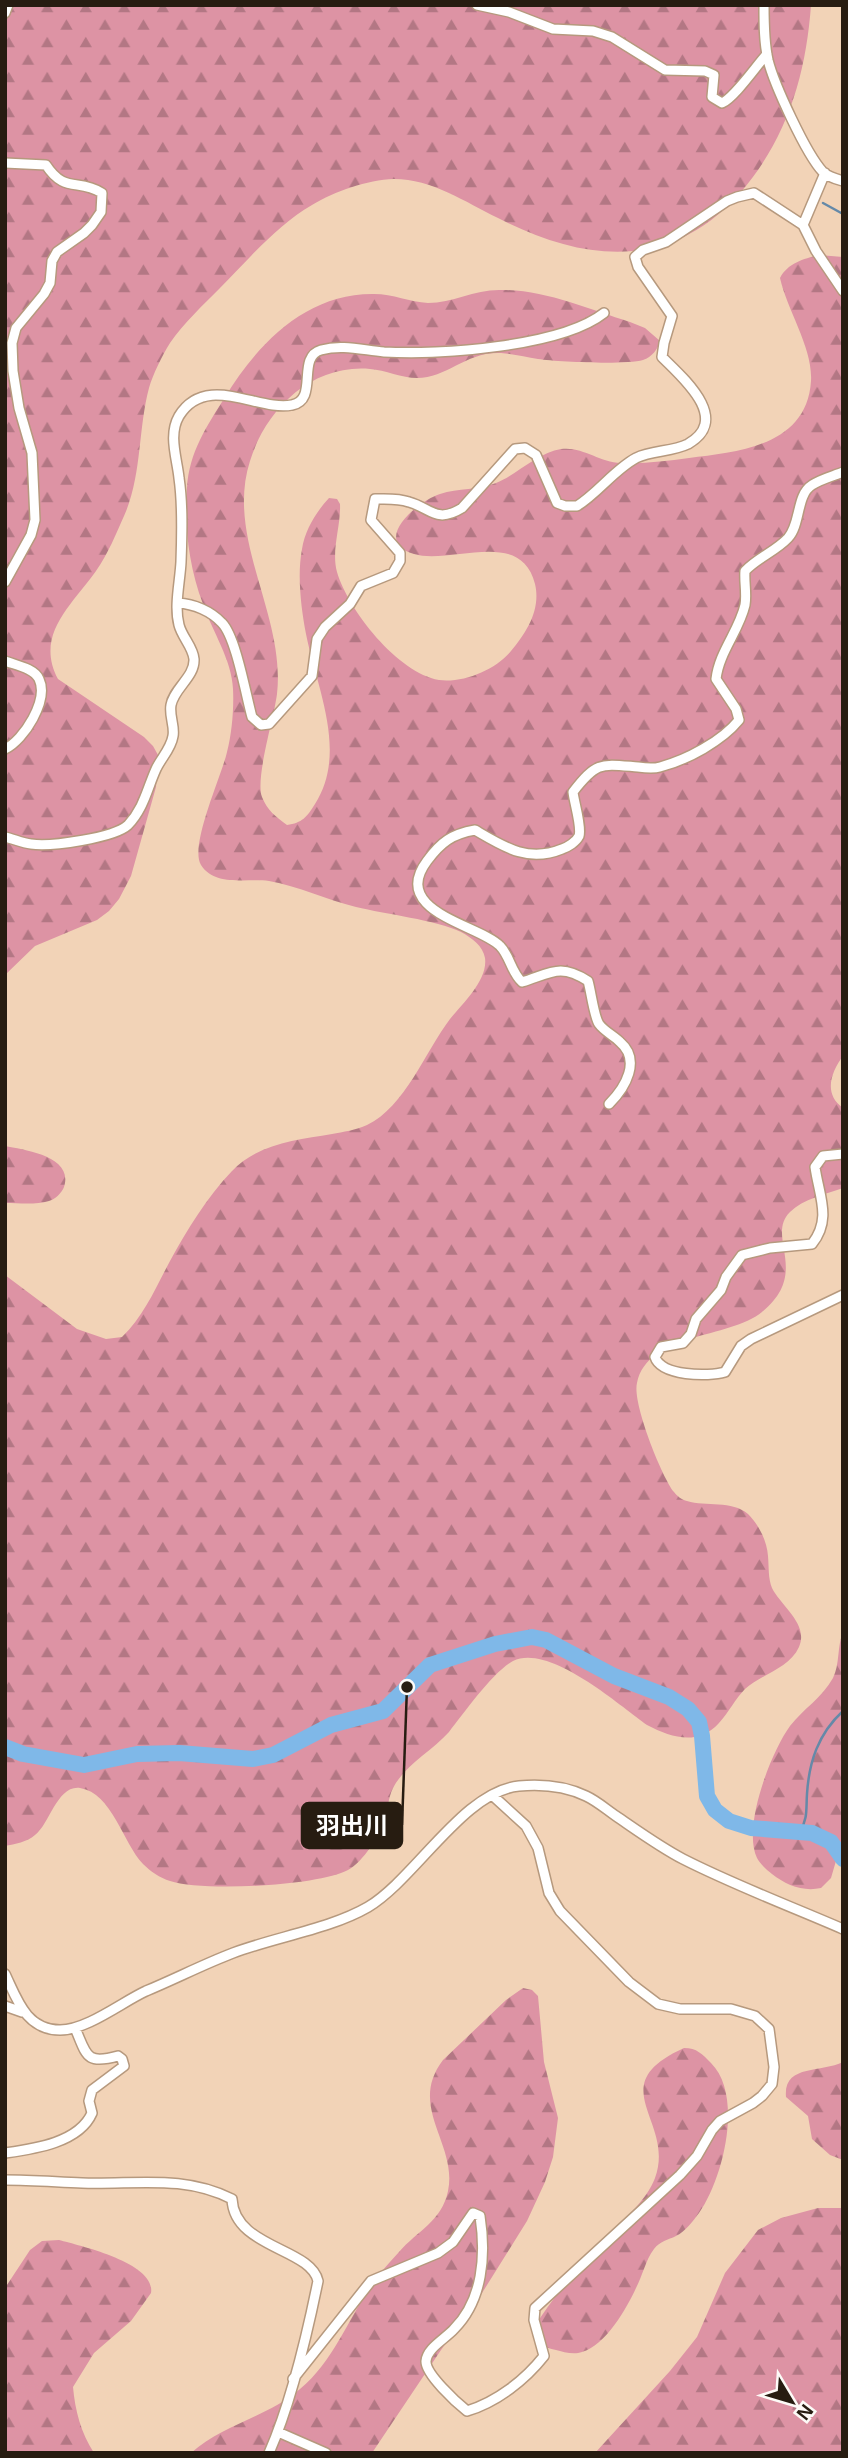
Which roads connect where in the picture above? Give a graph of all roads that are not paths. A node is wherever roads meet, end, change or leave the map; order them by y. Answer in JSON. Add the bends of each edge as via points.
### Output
{"nodes":[{"id":1,"x":8,"y":5,"type":"edge"},
{"id":2,"x":477,"y":5,"type":"edge"},
{"id":3,"x":764,"y":5,"type":"edge"},
{"id":4,"x":5,"y":13,"type":"edge"},
{"id":5,"x":767,"y":54,"type":"junction"},
{"id":6,"x":5,"y":163,"type":"edge"},
{"id":7,"x":825,"y":173,"type":"junction"},
{"id":8,"x":843,"y":181,"type":"edge"},
{"id":9,"x":803,"y":225,"type":"junction"},
{"id":10,"x":843,"y":291,"type":"edge"},
{"id":11,"x":604,"y":313,"type":"dead end"},
{"id":12,"x":843,"y":472,"type":"edge"},
{"id":13,"x":5,"y":582,"type":"edge"},
{"id":14,"x":178,"y":603,"type":"junction"},
{"id":15,"x":5,"y":661,"type":"edge"},
{"id":16,"x":5,"y":749,"type":"edge"},
{"id":17,"x":5,"y":837,"type":"edge"},
{"id":18,"x":609,"y":1104,"type":"dead end"},
{"id":19,"x":843,"y":1154,"type":"edge"},
{"id":20,"x":843,"y":1295,"type":"edge"},
{"id":21,"x":492,"y":1795,"type":"junction"},
{"id":22,"x":843,"y":1929,"type":"edge"},
{"id":23,"x":5,"y":1974,"type":"edge"},
{"id":24,"x":5,"y":2006,"type":"edge"},
{"id":25,"x":22,"y":2012,"type":"junction"},
{"id":26,"x":75,"y":2028,"type":"junction"},
{"id":27,"x":5,"y":2153,"type":"edge"},
{"id":28,"x":5,"y":2180,"type":"edge"},
{"id":29,"x":293,"y":2379,"type":"junction"},
{"id":30,"x":278,"y":2432,"type":"junction"},
{"id":31,"x":269,"y":2453,"type":"edge"},
{"id":32,"x":326,"y":2453,"type":"edge"}],
"edges":[{"from":1,"to":4,"type":"street"},
{"from":2,"to":5,"type":"street","via":[[553,29],[612,37],[665,70],[705,71],[714,75],[712,97],[722,103]]},
{"from":3,"to":5,"type":"street"},
{"from":5,"to":7,"type":"street","via":[[794,123]]},
{"from":6,"to":13,"type":"street","via":[[46,165],[59,182],[102,193],[101,212],[84,233],[57,251],[50,283],[16,328],[12,343],[19,408],[32,453],[35,520]]},
{"from":7,"to":8,"type":"street"},
{"from":7,"to":9,"type":"street"},
{"from":9,"to":10,"type":"street"},
{"from":9,"to":14,"type":"street","via":[[754,193],[737,197],[635,257],[672,316],[662,357],[696,392],[703,407],[703,429],[690,443],[634,459],[577,506],[557,503],[536,455],[525,448],[515,449],[451,515],[430,513],[403,500],[375,499],[371,520],[400,553],[398,569],[361,586],[350,604],[325,627],[317,639],[312,676],[269,724],[252,717],[224,624],[210,613]]},
{"from":11,"to":14,"type":"street","via":[[563,334],[519,343],[427,352],[334,347],[317,351],[308,362],[306,391],[299,403],[292,405],[230,395],[194,401],[178,418],[174,433],[182,533]]},
{"from":12,"to":18,"type":"street","via":[[810,486],[795,530],[745,571],[746,601],[716,679],[739,720],[728,734],[660,767],[605,764],[597,768],[573,792],[579,831],[569,846],[531,855],[515,852],[475,830],[448,838],[422,868],[420,888],[425,900],[452,922],[492,939],[522,982],[554,970],[574,972],[588,981],[600,1025],[623,1044],[632,1062],[630,1073]]},
{"from":14,"to":17,"type":"street","via":[[179,627],[194,659],[192,671],[173,698],[172,743],[155,770],[143,806],[126,827],[97,836],[46,845]]},
{"from":15,"to":16,"type":"street","via":[[40,680],[40,700],[31,723],[19,740]]},
{"from":19,"to":20,"type":"street","via":[[823,1156],[815,1167],[824,1213],[821,1233],[812,1244],[742,1255],[684,1343],[661,1347],[655,1362],[673,1371],[711,1376],[725,1372],[741,1346],[751,1339]]},
{"from":21,"to":22,"type":"street","via":[[515,1786],[541,1786],[587,1796],[685,1860]]},
{"from":21,"to":26,"type":"street","via":[[368,1907],[233,1953]]},
{"from":21,"to":29,"type":"street","via":[[526,1826],[559,1911],[629,1982],[658,2004],[730,2009],[755,2016],[769,2029],[772,2084],[753,2103],[720,2121],[680,2175],[536,2308],[534,2320],[544,2356],[518,2383],[481,2407],[467,2411],[426,2367],[431,2350],[456,2328],[478,2289],[482,2231],[480,2217],[473,2213],[453,2242],[438,2253],[371,2281]]},
{"from":23,"to":25,"type":"street"},
{"from":24,"to":25,"type":"street"},
{"from":25,"to":26,"type":"street","via":[[58,2030]]},
{"from":26,"to":27,"type":"street","via":[[92,2059],[118,2056],[124,2066],[92,2090],[92,2113],[85,2124],[37,2148]]},
{"from":28,"to":29,"type":"street","via":[[159,2181],[232,2199],[240,2223],[316,2275],[308,2328]]},
{"from":29,"to":30,"type":"street"},
{"from":30,"to":31,"type":"street"},
{"from":30,"to":32,"type":"street"}]}
